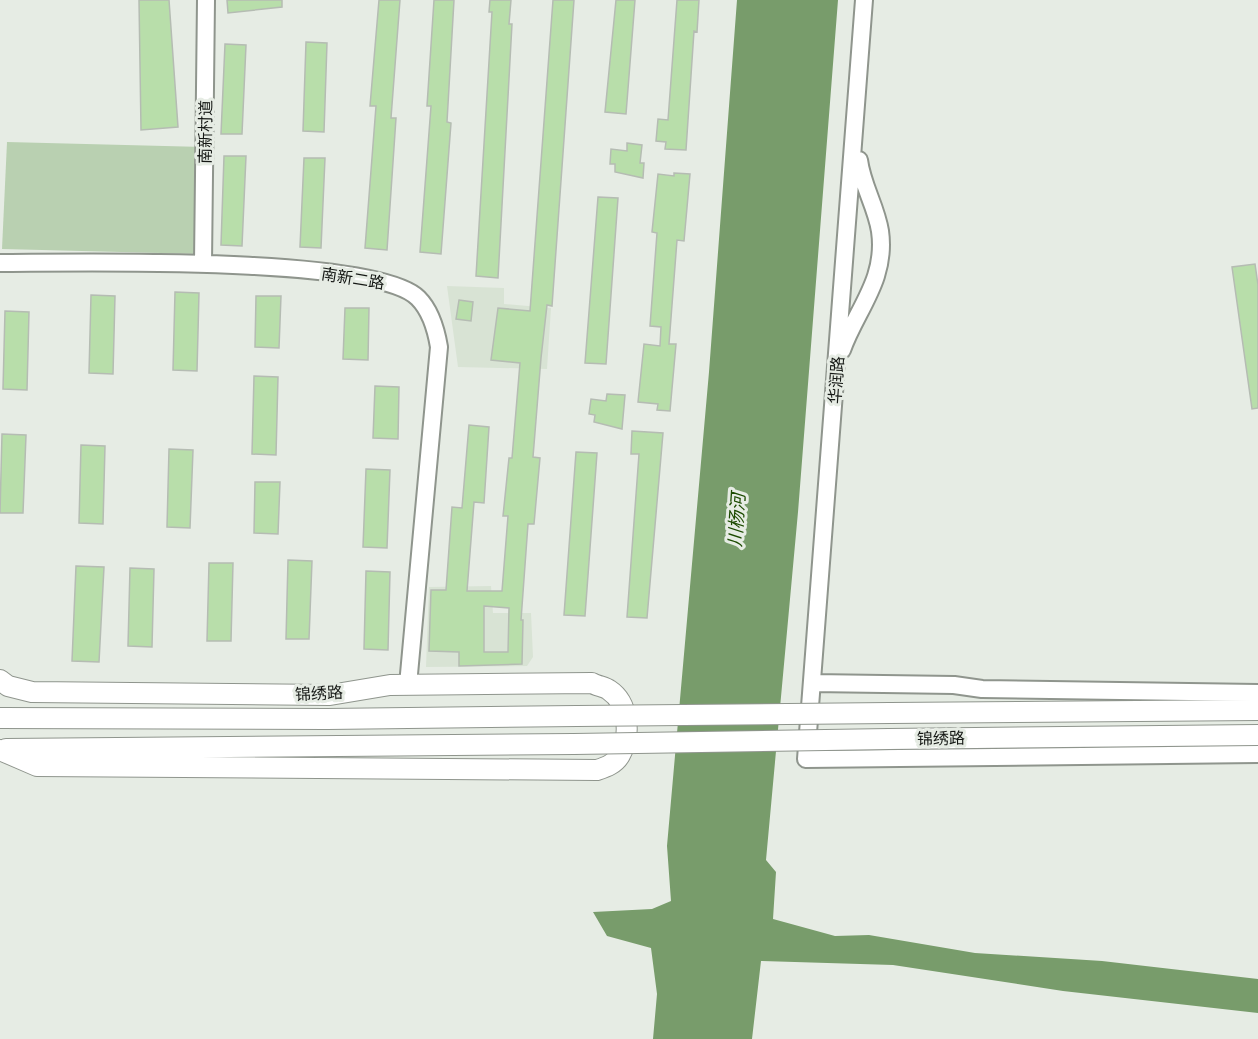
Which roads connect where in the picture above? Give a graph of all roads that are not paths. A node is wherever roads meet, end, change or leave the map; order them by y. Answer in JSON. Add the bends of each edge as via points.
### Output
{"nodes":[{"id":1,"x":206,"y":0,"type":"edge"},
{"id":2,"x":864,"y":0,"type":"edge"},
{"id":3,"x":855,"y":126,"type":"junction"},
{"id":4,"x":0,"y":263,"type":"edge"},
{"id":5,"x":203,"y":263,"type":"junction"},
{"id":6,"x":837,"y":365,"type":"junction"},
{"id":7,"x":0,"y":680,"type":"edge"},
{"id":8,"x":813,"y":683,"type":"junction"},
{"id":9,"x":408,"y":684,"type":"junction"},
{"id":10,"x":1258,"y":693,"type":"edge"},
{"id":11,"x":1258,"y":710,"type":"edge"},
{"id":12,"x":0,"y":718,"type":"edge"},
{"id":13,"x":1258,"y":735,"type":"edge"},
{"id":14,"x":0,"y":750,"type":"edge"},
{"id":15,"x":1258,"y":754,"type":"edge"}],
"edges":[{"from":1,"to":5,"type":"street","name":"南新村道"},
{"from":2,"to":3,"type":"street","name":"华润路"},
{"from":3,"to":6,"type":"street","name":"华润路"},
{"from":3,"to":6,"type":"street","via":[[861,178],[873,204],[881,241],[874,282]]},
{"from":4,"to":5,"type":"street","name":"南新二路"},
{"from":5,"to":9,"type":"street","name":"南新二路","via":[[268,266],[393,284],[418,297],[436,326],[439,347]]},
{"from":6,"to":8,"type":"street","name":"华润路"},
{"from":7,"to":9,"type":"main road","name":"锦绣路","via":[[32,692],[91,693],[330,695]]},
{"from":8,"to":10,"type":"street"},
{"from":8,"to":15,"type":"street","name":"华润路","via":[[806,759]]},
{"from":9,"to":14,"type":"main road","name":"锦绣路","via":[[592,684],[610,691],[622,706],[627,720],[626,738],[620,755],[611,765],[597,770],[37,766]]},
{"from":11,"to":12,"type":"main road","name":"锦绣路","bridge":true,"via":[[327,719]]},
{"from":13,"to":14,"type":"main road","name":"锦绣路","bridge":true}]}
